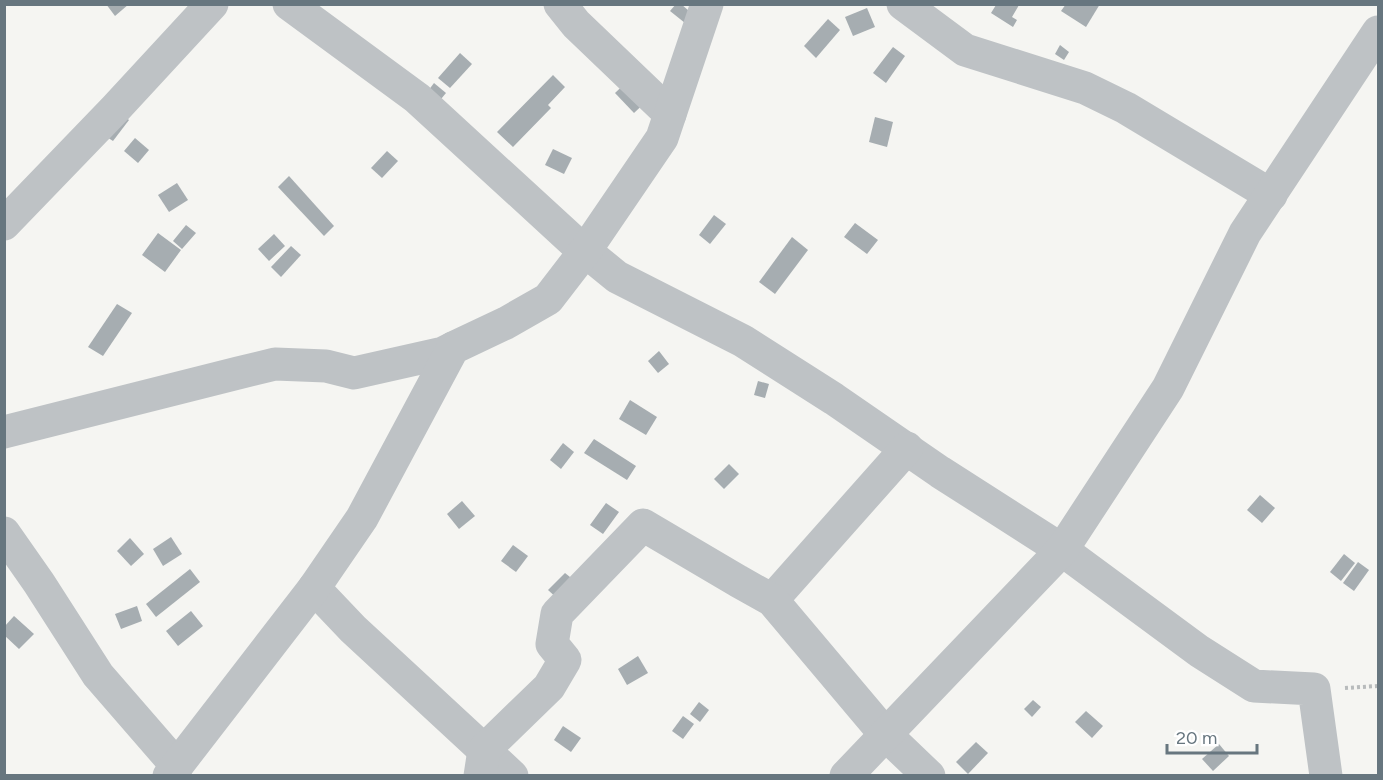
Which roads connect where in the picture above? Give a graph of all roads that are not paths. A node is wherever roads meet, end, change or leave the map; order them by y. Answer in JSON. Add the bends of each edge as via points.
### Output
{"nodes":[{"id":1,"x":212,"y":4,"type":"edge"},
{"id":2,"x":560,"y":4,"type":"edge"},
{"id":3,"x":707,"y":4,"type":"edge"},
{"id":4,"x":903,"y":4,"type":"edge"},
{"id":5,"x":305,"y":8,"type":"edge"},
{"id":6,"x":1378,"y":32,"type":"edge"},
{"id":7,"x":670,"y":114,"type":"junction"},
{"id":8,"x":1270,"y":195,"type":"junction"},
{"id":9,"x":4,"y":224,"type":"edge"},
{"id":10,"x":585,"y":251,"type":"junction"},
{"id":11,"x":453,"y":348,"type":"junction"},
{"id":12,"x":4,"y":432,"type":"edge"},
{"id":13,"x":907,"y":448,"type":"junction"},
{"id":14,"x":4,"y":533,"type":"edge"},
{"id":15,"x":1062,"y":550,"type":"junction"},
{"id":16,"x":314,"y":588,"type":"junction"},
{"id":17,"x":772,"y":600,"type":"junction"},
{"id":18,"x":885,"y":734,"type":"junction"},
{"id":19,"x":482,"y":763,"type":"edge"},
{"id":20,"x":173,"y":771,"type":"edge"},
{"id":21,"x":512,"y":776,"type":"edge"},
{"id":22,"x":846,"y":776,"type":"edge"},
{"id":23,"x":929,"y":776,"type":"edge"},
{"id":24,"x":1326,"y":776,"type":"edge"}],
"edges":[{"from":1,"to":9,"type":"street"},
{"from":2,"to":7,"type":"street"},
{"from":3,"to":7,"type":"street"},
{"from":4,"to":8,"type":"street","via":[[965,50],[1084,88],[1126,108]]},
{"from":5,"to":10,"type":"street","via":[[417,98]]},
{"from":6,"to":8,"type":"street"},
{"from":7,"to":10,"type":"street","via":[[662,138]]},
{"from":8,"to":15,"type":"street","via":[[1245,233],[1168,388]]},
{"from":10,"to":11,"type":"street","via":[[548,299]]},
{"from":10,"to":13,"type":"street","via":[[616,277],[743,341]]},
{"from":11,"to":12,"type":"street","via":[[354,373],[326,366],[275,364]]},
{"from":11,"to":16,"type":"street","via":[[362,518]]},
{"from":13,"to":15,"type":"street"},
{"from":13,"to":17,"type":"street"},
{"from":14,"to":20,"type":"street","via":[[98,675]]},
{"from":15,"to":18,"type":"street"},
{"from":15,"to":24,"type":"street","via":[[1199,651],[1254,686],[1314,689]]},
{"from":16,"to":19,"type":"street"},
{"from":16,"to":20,"type":"street"},
{"from":17,"to":18,"type":"street"},
{"from":17,"to":19,"type":"street","via":[[643,525],[557,614],[552,644],[565,660],[549,687]]},
{"from":18,"to":22,"type":"street"},
{"from":18,"to":23,"type":"street"},
{"from":19,"to":21,"type":"street"}]}
